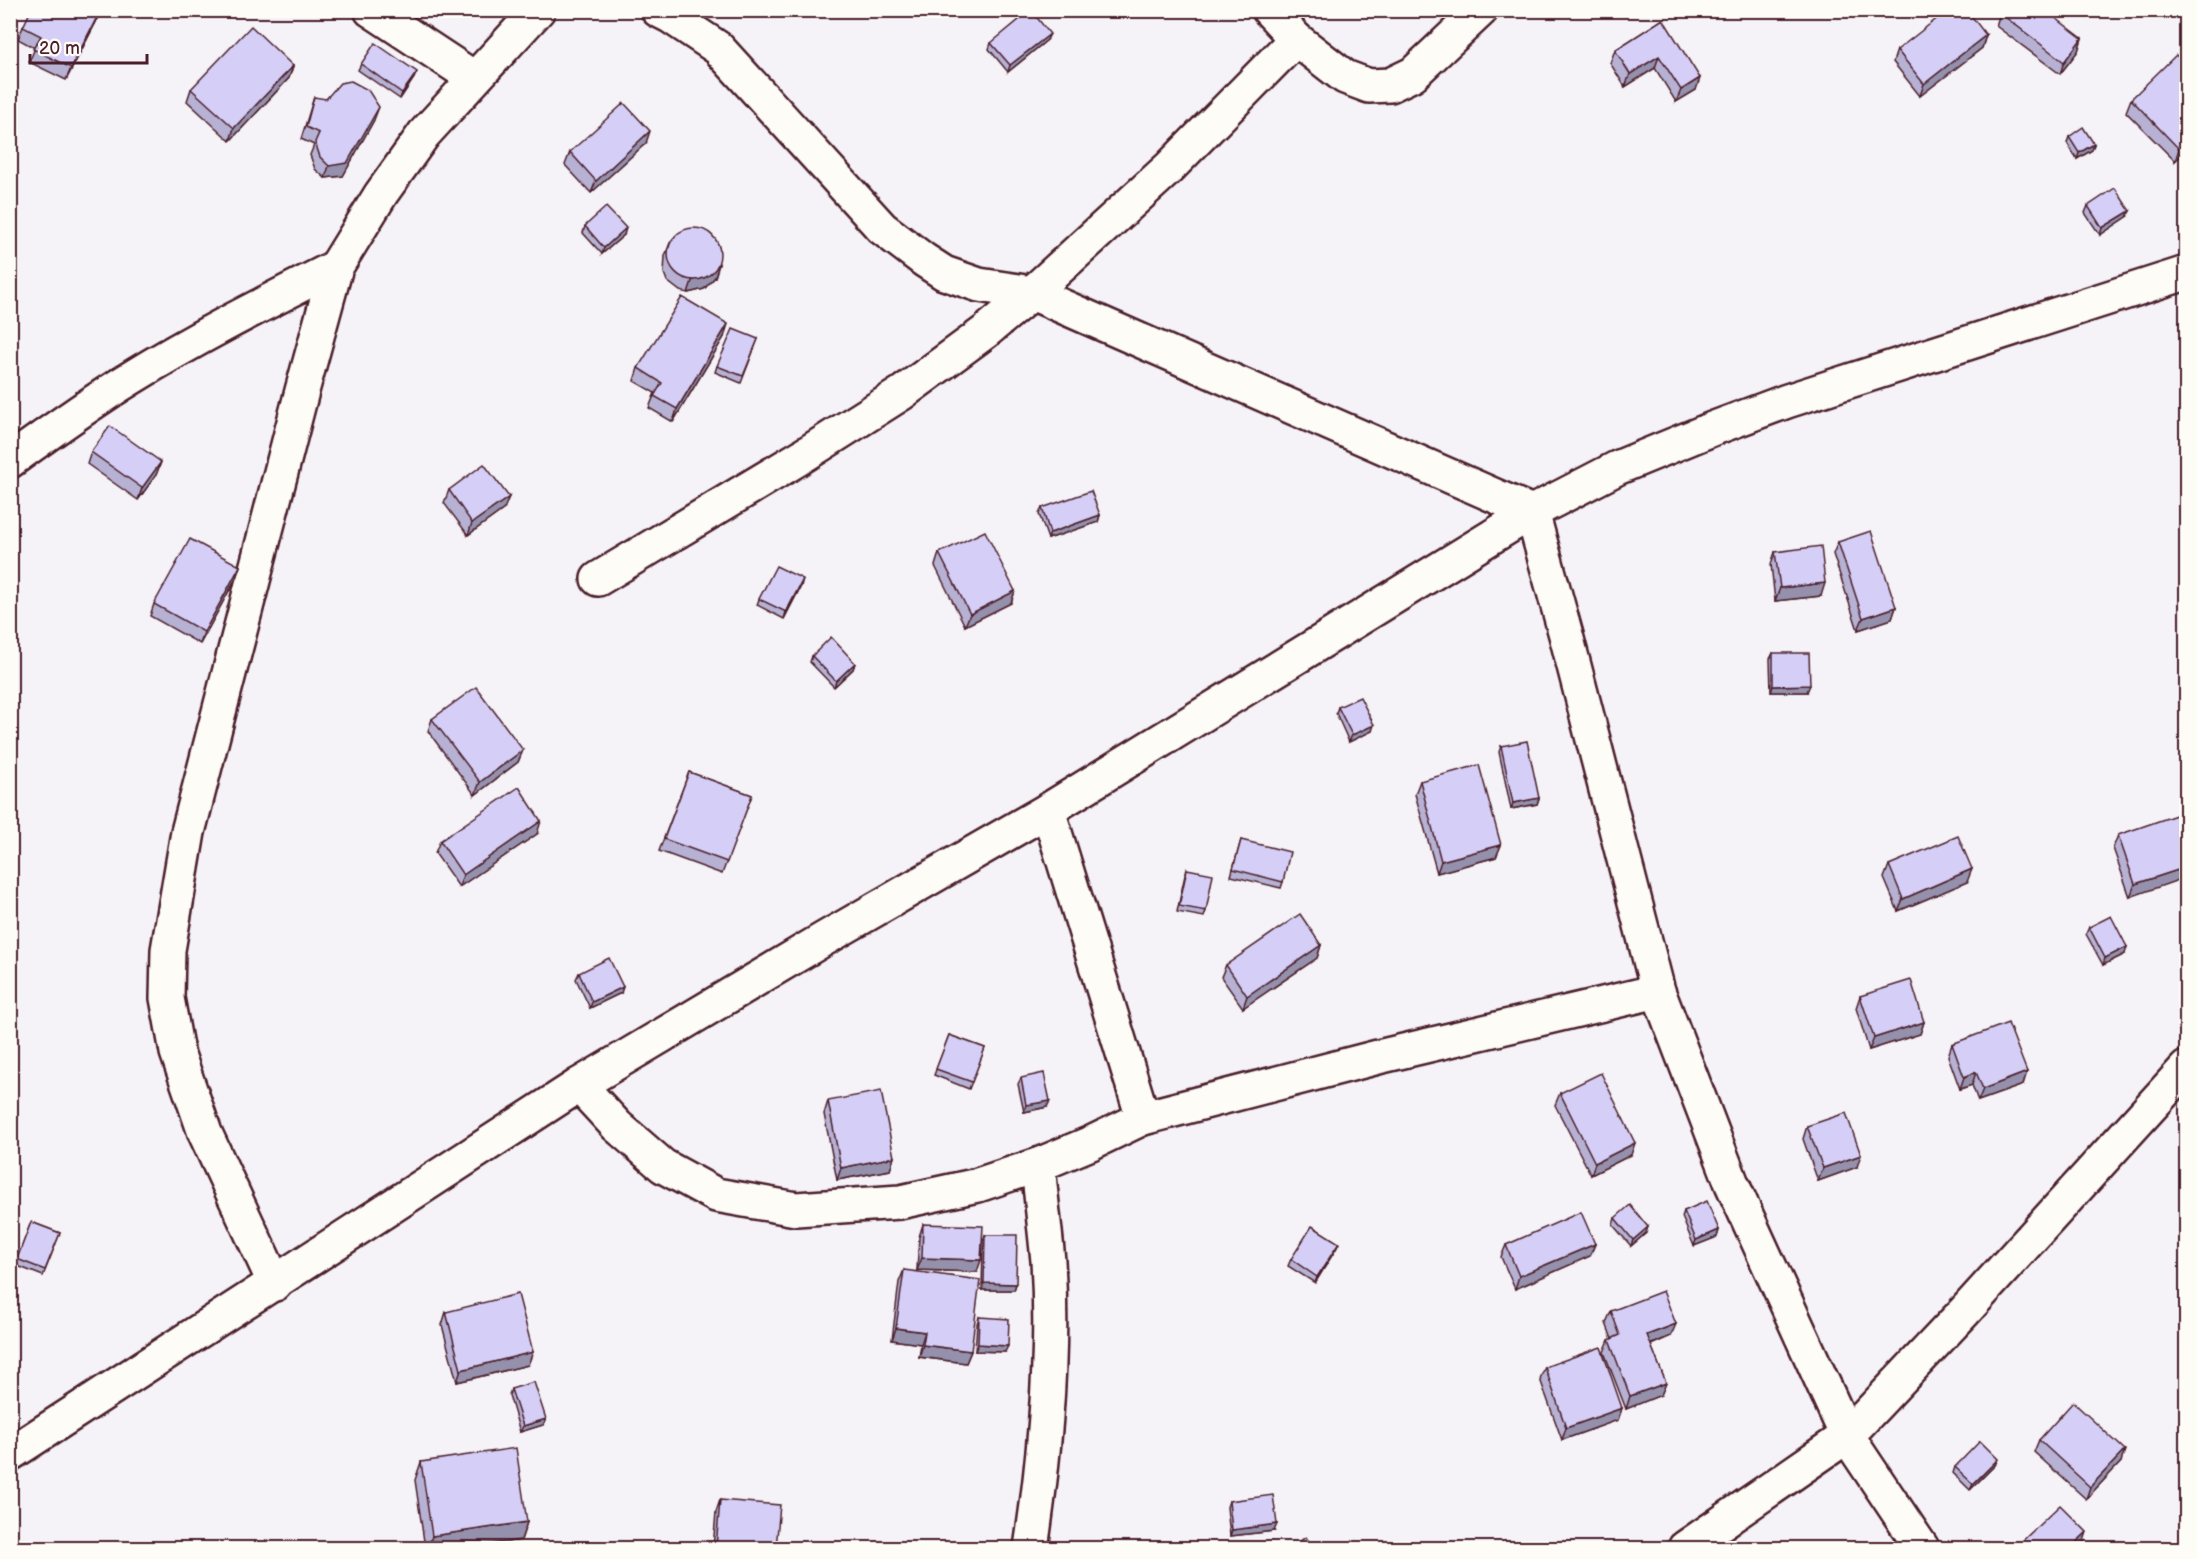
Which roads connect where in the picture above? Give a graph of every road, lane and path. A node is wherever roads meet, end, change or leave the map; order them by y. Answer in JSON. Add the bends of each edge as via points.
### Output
{"nodes":[{"id":1,"x":371,"y":10,"type":"edge"},
{"id":2,"x":538,"y":10,"type":"edge"},
{"id":3,"x":658,"y":10,"type":"edge"},
{"id":4,"x":1269,"y":10,"type":"edge"},
{"id":5,"x":1481,"y":10,"type":"edge"},
{"id":6,"x":1296,"y":39,"type":"junction"},
{"id":7,"x":474,"y":78,"type":"junction"},
{"id":8,"x":336,"y":267,"type":"junction"},
{"id":9,"x":2187,"y":273,"type":"edge"},
{"id":10,"x":1032,"y":293,"type":"junction"},
{"id":11,"x":10,"y":461,"type":"edge"},
{"id":12,"x":1532,"y":512,"type":"junction"},
{"id":13,"x":598,"y":579,"type":"dead end"},
{"id":14,"x":1048,"y":810,"type":"junction"},
{"id":15,"x":1658,"y":991,"type":"junction"},
{"id":16,"x":2187,"y":1068,"type":"edge"},
{"id":17,"x":579,"y":1085,"type":"junction"},
{"id":18,"x":1143,"y":1118,"type":"junction"},
{"id":19,"x":1038,"y":1165,"type":"junction"},
{"id":20,"x":275,"y":1284,"type":"junction"},
{"id":21,"x":1847,"y":1436,"type":"junction"},
{"id":22,"x":10,"y":1454,"type":"edge"},
{"id":23,"x":1031,"y":1548,"type":"edge"},
{"id":24,"x":1685,"y":1548,"type":"edge"},
{"id":25,"x":1922,"y":1548,"type":"edge"}],
"edges":[{"from":1,"to":7,"type":"street"},
{"from":2,"to":7,"type":"street"},
{"from":3,"to":10,"type":"street","via":[[718,48],[882,228],[924,260],[944,273],[979,285]]},
{"from":4,"to":6,"type":"street"},
{"from":5,"to":6,"type":"street","via":[[1413,74],[1390,84],[1369,86],[1345,76]]},
{"from":6,"to":10,"type":"street","via":[[1169,168]]},
{"from":7,"to":8,"type":"street","via":[[424,134]]},
{"from":8,"to":11,"type":"street","via":[[131,378]]},
{"from":8,"to":20,"type":"street","via":[[188,832],[168,950],[167,998],[177,1052],[205,1133]]},
{"from":9,"to":12,"type":"street","via":[[1787,401],[1617,468]]},
{"from":10,"to":12,"type":"street"},
{"from":10,"to":13,"type":"street","via":[[902,393]]},
{"from":12,"to":14,"type":"street"},
{"from":12,"to":15,"type":"street"},
{"from":14,"to":17,"type":"street"},
{"from":14,"to":18,"type":"street"},
{"from":15,"to":18,"type":"street","via":[[1377,1057]]},
{"from":15,"to":21,"type":"street","via":[[1732,1184]]},
{"from":16,"to":21,"type":"street"},
{"from":17,"to":19,"type":"street","via":[[617,1126],[663,1166],[716,1195],[796,1209],[900,1202],[978,1185]]},
{"from":17,"to":20,"type":"street"},
{"from":18,"to":19,"type":"street"},
{"from":19,"to":23,"type":"street","via":[[1048,1262],[1049,1341],[1045,1440]]},
{"from":20,"to":22,"type":"street"},
{"from":21,"to":24,"type":"street"},
{"from":21,"to":25,"type":"street"}]}
